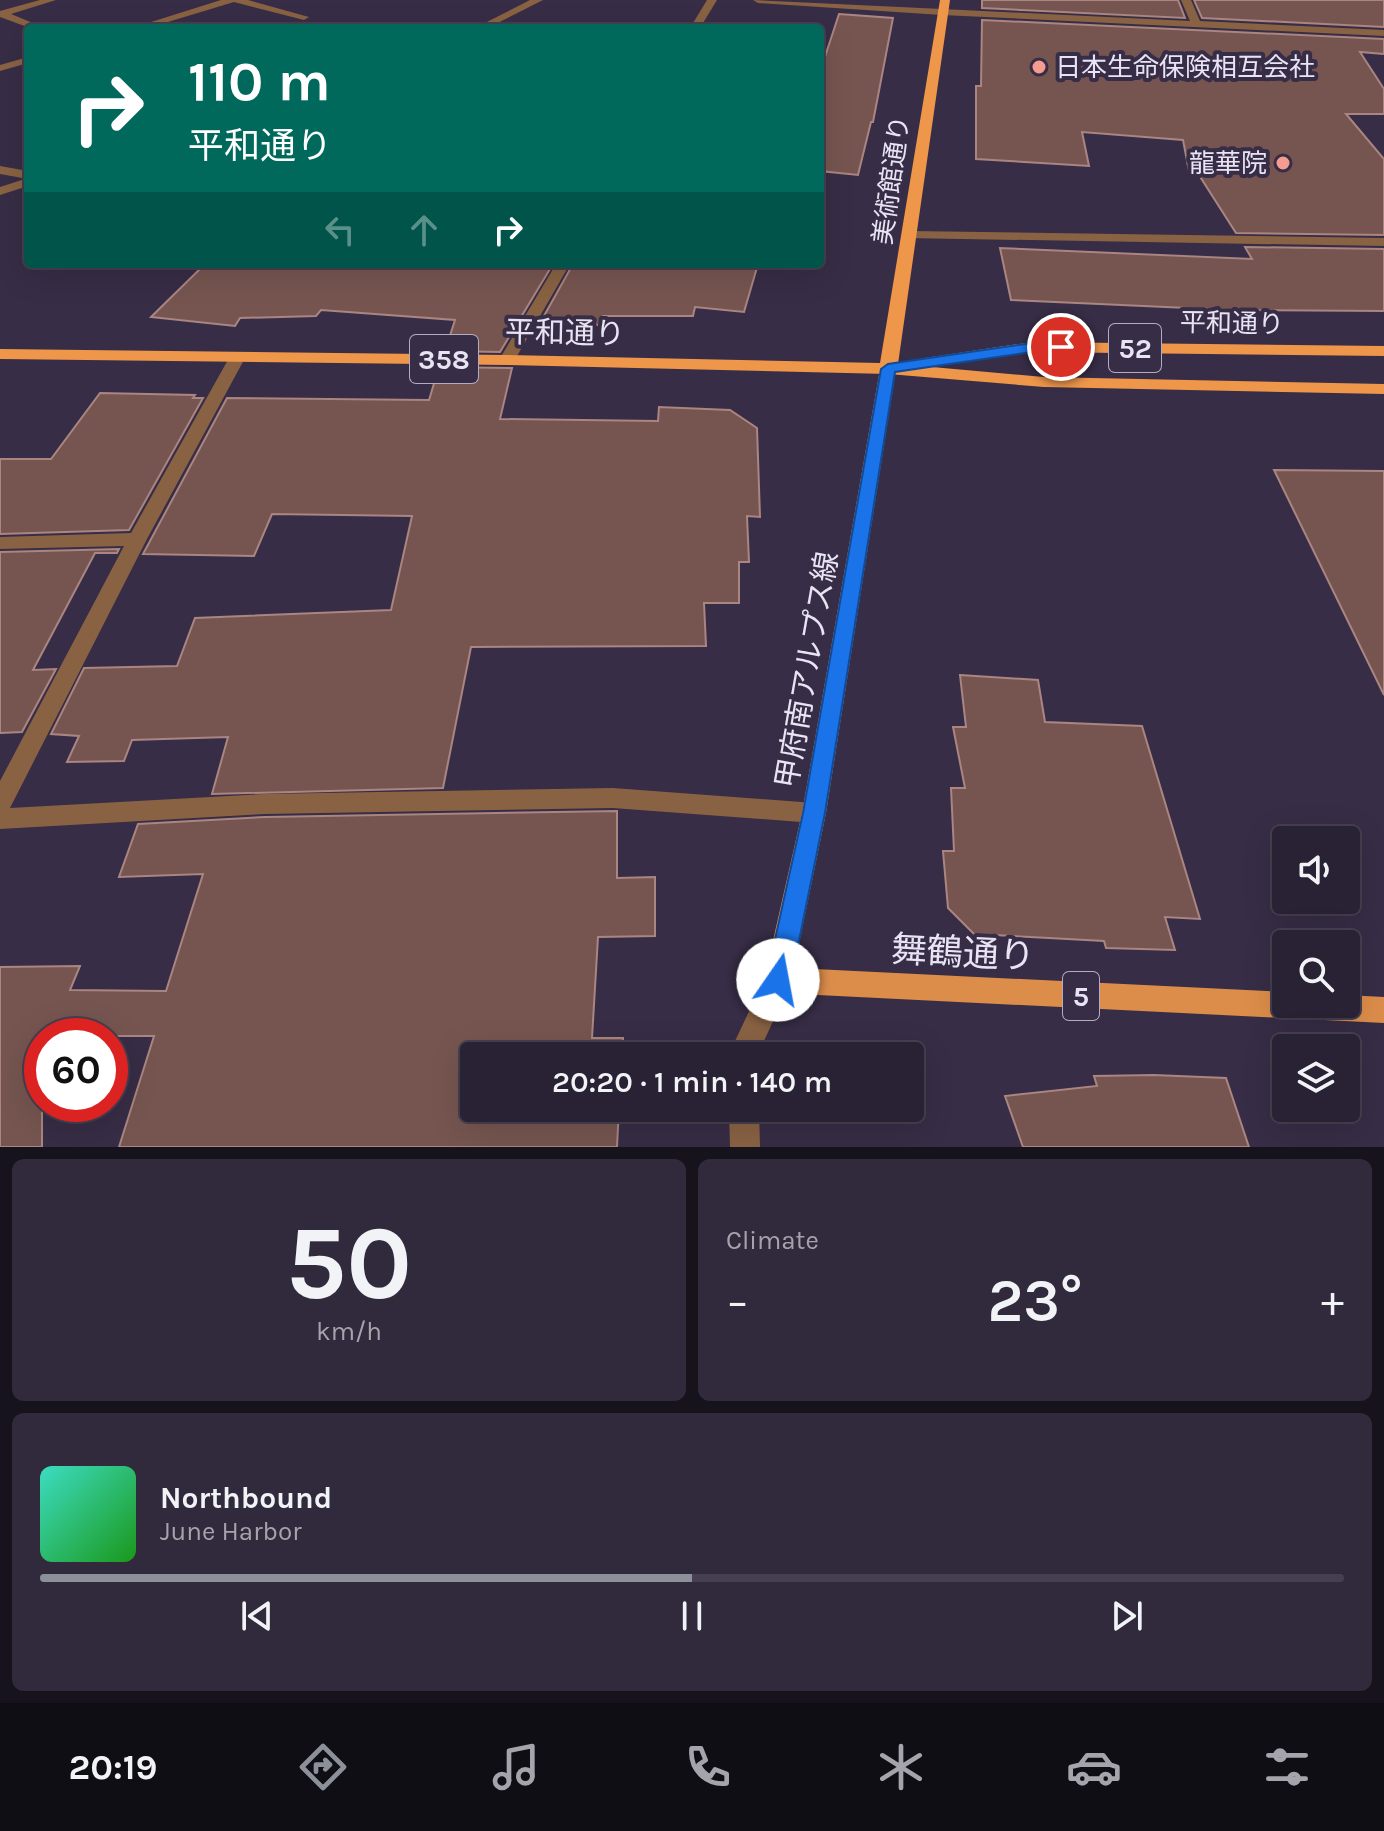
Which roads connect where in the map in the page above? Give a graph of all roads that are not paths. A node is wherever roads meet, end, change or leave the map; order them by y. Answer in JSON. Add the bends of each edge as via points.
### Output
{"nodes":[{"id":1,"x":51,"y":0,"type":"edge"},
{"id":2,"x":234,"y":0,"type":"edge"},
{"id":3,"x":538,"y":0,"type":"edge"},
{"id":4,"x":712,"y":0,"type":"edge"},
{"id":5,"x":758,"y":0,"type":"edge"},
{"id":6,"x":1186,"y":0,"type":"edge"},
{"id":7,"x":944,"y":6,"type":"edge"},
{"id":8,"x":1,"y":14,"type":"edge"},
{"id":9,"x":304,"y":17,"type":"dead end"},
{"id":10,"x":29,"y":24,"type":"edge"},
{"id":11,"x":151,"y":24,"type":"edge"},
{"id":12,"x":488,"y":24,"type":"edge"},
{"id":13,"x":697,"y":24,"type":"edge"},
{"id":14,"x":1196,"y":24,"type":"junction"},
{"id":15,"x":1384,"y":33,"type":"edge"},
{"id":16,"x":24,"y":61,"type":"edge"},
{"id":17,"x":0,"y":68,"type":"edge"},
{"id":18,"x":0,"y":170,"type":"edge"},
{"id":19,"x":24,"y":174,"type":"edge"},
{"id":20,"x":24,"y":183,"type":"edge"},
{"id":21,"x":0,"y":191,"type":"edge"},
{"id":22,"x":910,"y":235,"type":"junction"},
{"id":23,"x":1384,"y":242,"type":"edge"},
{"id":24,"x":561,"y":268,"type":"edge"},
{"id":25,"x":1384,"y":351,"type":"edge"},
{"id":26,"x":0,"y":354,"type":"edge"},
{"id":27,"x":237,"y":358,"type":"junction"},
{"id":28,"x":507,"y":360,"type":"junction"},
{"id":29,"x":888,"y":369,"type":"junction"},
{"id":30,"x":1384,"y":389,"type":"edge"},
{"id":31,"x":137,"y":539,"type":"junction"},
{"id":32,"x":0,"y":543,"type":"edge"},
{"id":33,"x":0,"y":804,"type":"edge"},
{"id":34,"x":814,"y":813,"type":"junction"},
{"id":35,"x":0,"y":819,"type":"edge"},
{"id":36,"x":778,"y":980,"type":"junction"},
{"id":37,"x":1384,"y":1010,"type":"edge"},
{"id":38,"x":749,"y":1042,"type":"edge"},
{"id":39,"x":744,"y":1122,"type":"edge"},
{"id":40,"x":745,"y":1147,"type":"edge"}],
"edges":[{"from":1,"to":8,"type":"street"},
{"from":2,"to":9,"type":"street"},
{"from":2,"to":11,"type":"street"},
{"from":3,"to":12,"type":"street"},
{"from":4,"to":13,"type":"street"},
{"from":5,"to":7,"type":"street"},
{"from":6,"to":14,"type":"street"},
{"from":7,"to":14,"type":"street"},
{"from":7,"to":22,"type":"highway","name":"美術館通り"},
{"from":8,"to":10,"type":"street"},
{"from":14,"to":15,"type":"street"},
{"from":16,"to":17,"type":"street"},
{"from":18,"to":19,"type":"street"},
{"from":20,"to":21,"type":"street"},
{"from":22,"to":23,"type":"street"},
{"from":22,"to":29,"type":"highway","name":"美術館通り"},
{"from":24,"to":28,"type":"street"},
{"from":25,"to":29,"type":"highway","name":"平和通り","number":"52","via":[[1032,347]]},
{"from":26,"to":27,"type":"highway","name":"平和通り","number":"358"},
{"from":27,"to":28,"type":"highway","name":"平和通り","number":"358"},
{"from":27,"to":31,"type":"street"},
{"from":28,"to":29,"type":"highway","name":"平和通り","number":"358"},
{"from":29,"to":30,"type":"highway","name":"平和通り","number":"52","via":[[1044,382]]},
{"from":29,"to":34,"type":"main road","name":"甲府南アルプス線"},
{"from":31,"to":32,"type":"street"},
{"from":31,"to":33,"type":"street"},
{"from":34,"to":35,"type":"street","via":[[613,798],[265,804]]},
{"from":34,"to":36,"type":"main road","name":"甲府南アルプス線"},
{"from":36,"to":37,"type":"main road","name":"舞鶴通り","number":"5"},
{"from":36,"to":38,"type":"street"},
{"from":39,"to":40,"type":"street"}]}
